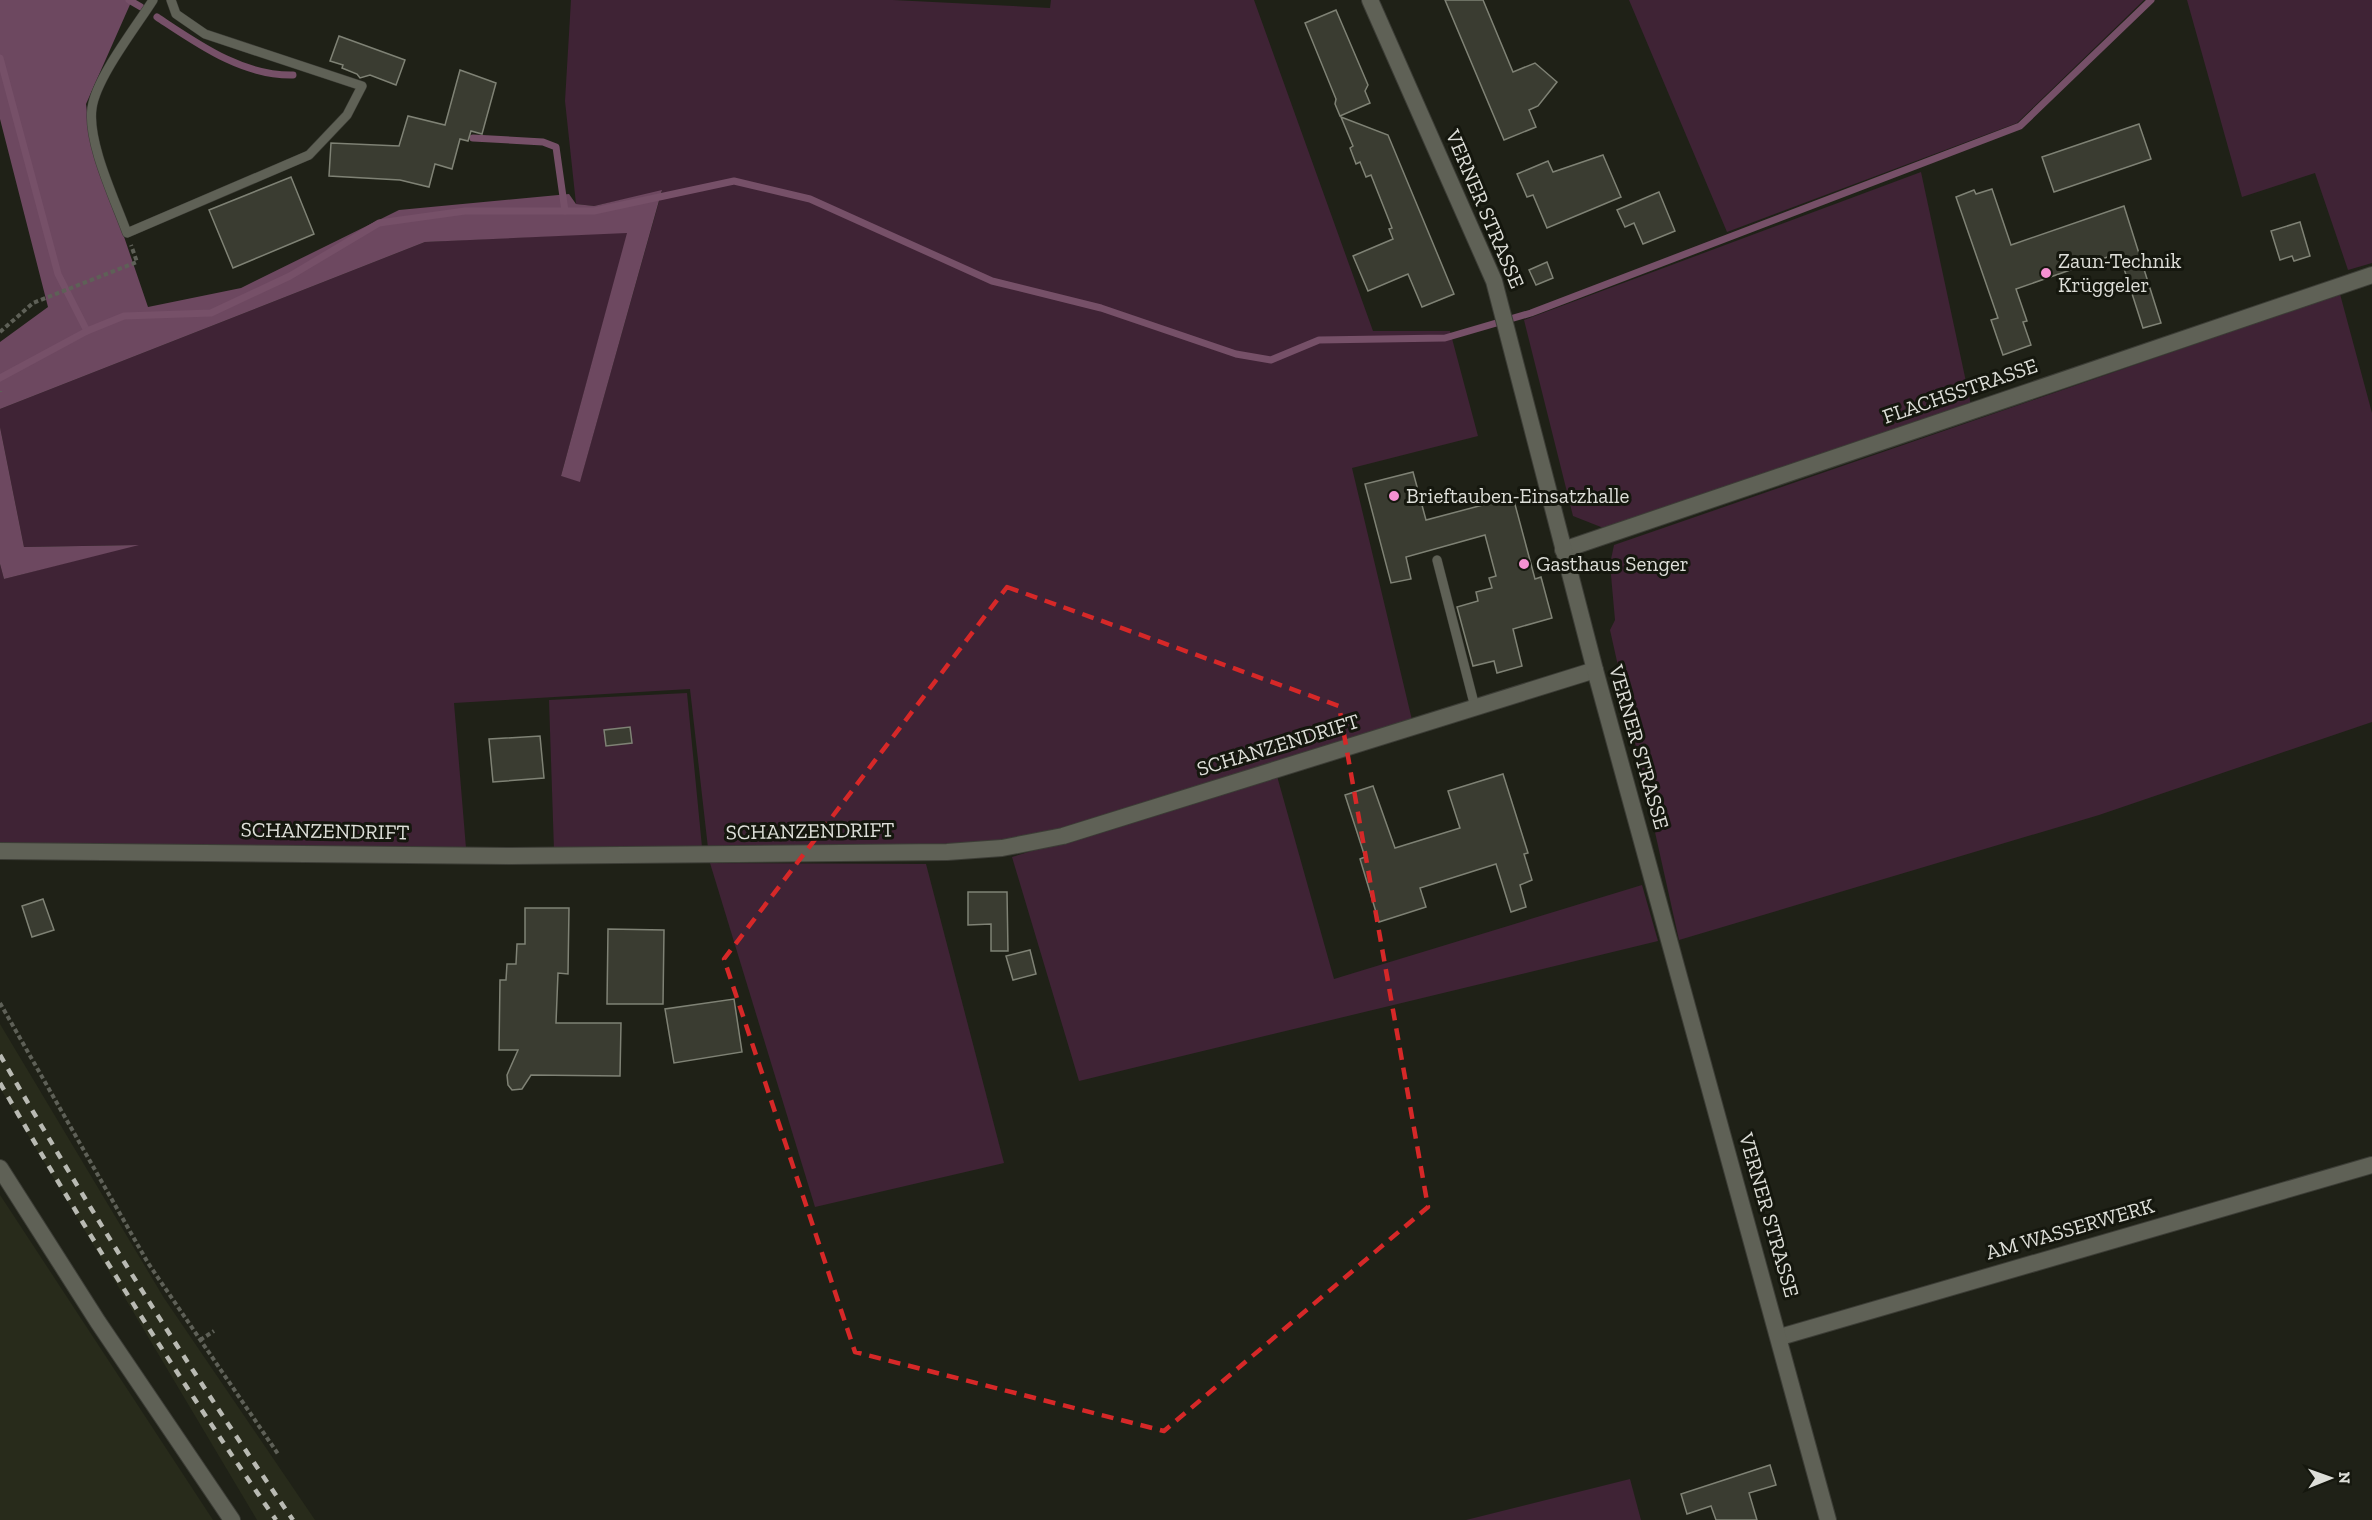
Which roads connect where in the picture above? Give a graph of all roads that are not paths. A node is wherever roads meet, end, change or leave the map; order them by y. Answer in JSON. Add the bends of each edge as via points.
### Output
{"nodes":[{"id":1,"x":153,"y":0,"type":"edge"},
{"id":2,"x":171,"y":0,"type":"edge"},
{"id":3,"x":1370,"y":0,"type":"edge"},
{"id":4,"x":2372,"y":275,"type":"edge"},
{"id":5,"x":1563,"y":550,"type":"junction"},
{"id":6,"x":1437,"y":560,"type":"dead end"},
{"id":7,"x":1595,"y":670,"type":"junction"},
{"id":8,"x":1475,"y":707,"type":"junction"},
{"id":9,"x":0,"y":851,"type":"edge"},
{"id":10,"x":2372,"y":1165,"type":"edge"},
{"id":11,"x":0,"y":1168,"type":"edge"},
{"id":12,"x":1780,"y":1337,"type":"junction"},
{"id":13,"x":232,"y":1520,"type":"edge"},
{"id":14,"x":1828,"y":1520,"type":"edge"}],
"edges":[{"from":1,"to":2,"type":"lane","via":[[99,87],[92,109],[96,148],[127,233],[309,155],[347,115],[362,87],[205,34],[176,14]]},
{"from":3,"to":5,"type":"street","name":"VERNER STRASSE","via":[[1494,281]]},
{"from":4,"to":5,"type":"street","name":"FLACHSSTRASSE"},
{"from":5,"to":7,"type":"street","name":"VERNER STRASSE"},
{"from":6,"to":8,"type":"lane"},
{"from":7,"to":8,"type":"street","name":"SCHANZENDRIFT"},
{"from":7,"to":12,"type":"street","name":"VERNER STRASSE"},
{"from":8,"to":9,"type":"street","name":"SCHANZENDRIFT","via":[[1063,836],[980,851],[509,856]]},
{"from":10,"to":12,"type":"street","name":"AM WASSERWERK"},
{"from":11,"to":13,"type":"street"},
{"from":12,"to":14,"type":"street","name":"VERNER STRASSE"}]}
